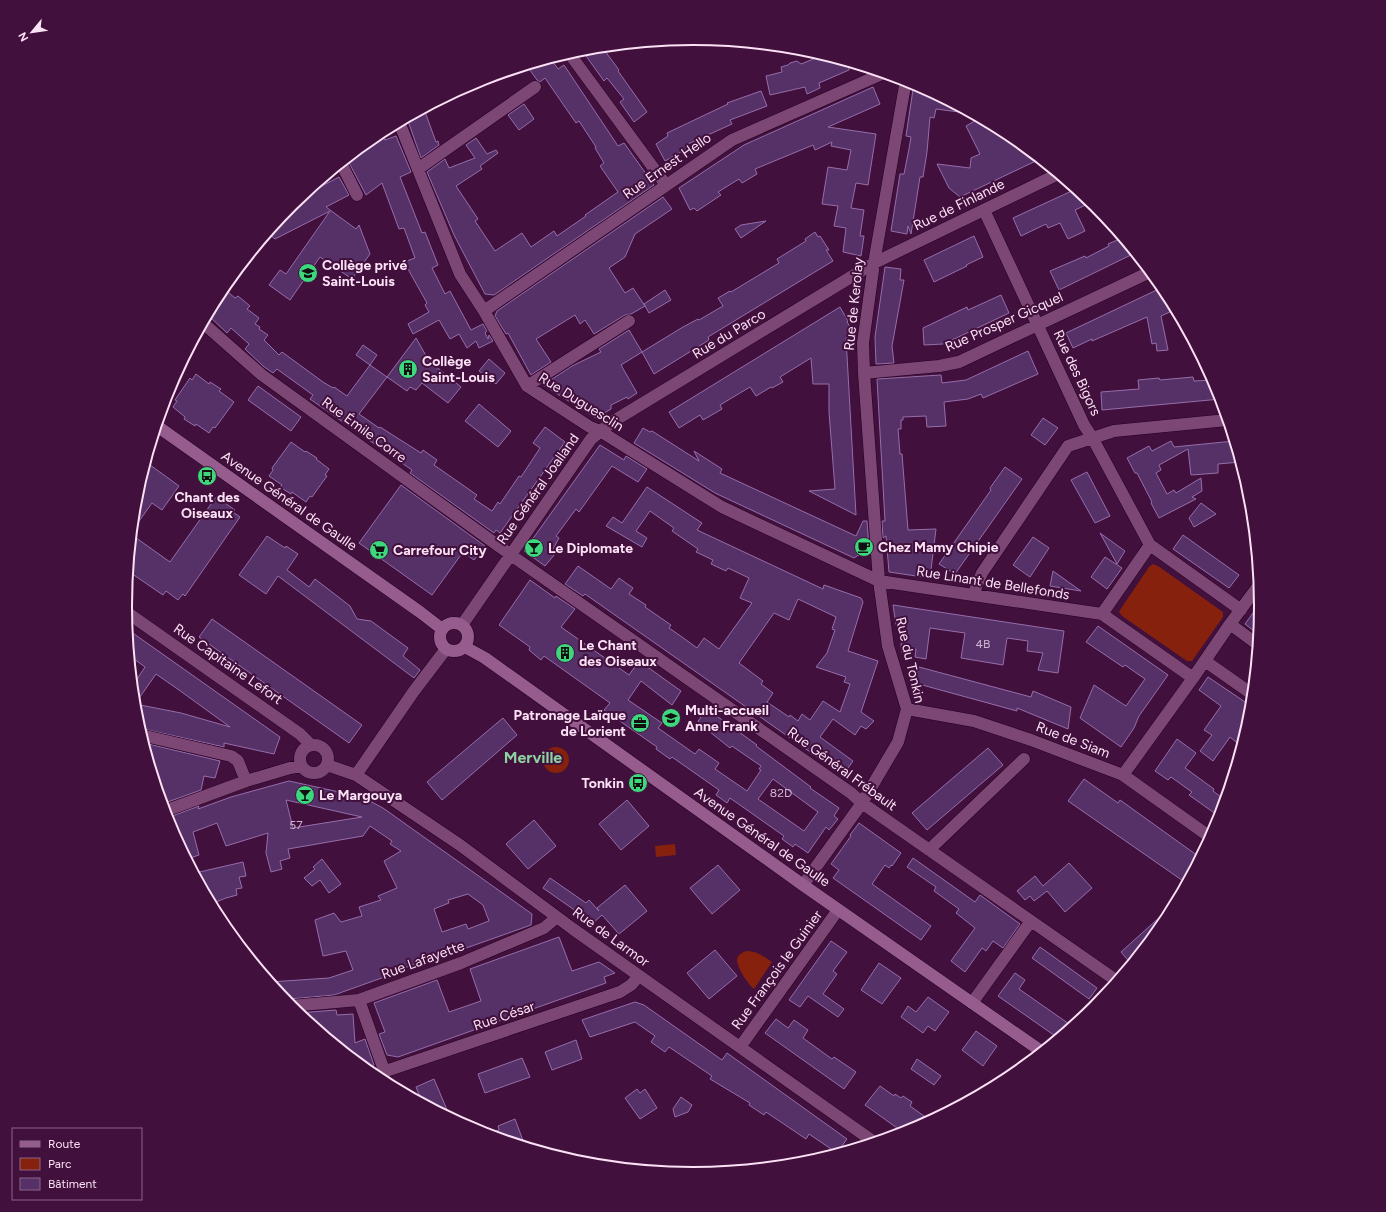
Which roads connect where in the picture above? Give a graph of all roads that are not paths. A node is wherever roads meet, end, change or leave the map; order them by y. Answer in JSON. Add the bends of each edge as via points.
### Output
{"nodes":[{"id":1,"x":573,"y":58,"type":"edge"},
{"id":2,"x":877,"y":76,"type":"edge"},
{"id":3,"x":535,"y":87,"type":"dead end"},
{"id":4,"x":905,"y":87,"type":"edge"},
{"id":5,"x":401,"y":127,"type":"edge"},
{"id":6,"x":344,"y":167,"type":"edge"},
{"id":7,"x":418,"y":169,"type":"junction"},
{"id":8,"x":1053,"y":176,"type":"edge"},
{"id":9,"x":666,"y":185,"type":"junction"},
{"id":10,"x":357,"y":195,"type":"dead end"},
{"id":11,"x":984,"y":210,"type":"junction"},
{"id":12,"x":874,"y":263,"type":"junction"},
{"id":13,"x":1145,"y":274,"type":"edge"},
{"id":14,"x":484,"y":311,"type":"junction"},
{"id":15,"x":629,"y":321,"type":"dead end"},
{"id":16,"x":1038,"y":324,"type":"junction"},
{"id":17,"x":206,"y":326,"type":"edge"},
{"id":18,"x":864,"y":372,"type":"junction"},
{"id":19,"x":527,"y":386,"type":"junction"},
{"id":20,"x":1222,"y":420,"type":"edge"},
{"id":21,"x":161,"y":429,"type":"edge"},
{"id":22,"x":600,"y":431,"type":"junction"},
{"id":23,"x":1093,"y":439,"type":"junction"},
{"id":24,"x":1150,"y":545,"type":"junction"},
{"id":25,"x":511,"y":556,"type":"junction"},
{"id":26,"x":879,"y":581,"type":"junction"},
{"id":27,"x":1254,"y":592,"type":"edge"},
{"id":28,"x":975,"y":595,"type":"junction"},
{"id":29,"x":1241,"y":610,"type":"junction"},
{"id":30,"x":1102,"y":614,"type":"junction"},
{"id":31,"x":132,"y":615,"type":"edge"},
{"id":32,"x":1230,"y":624,"type":"junction"},
{"id":33,"x":462,"y":625,"type":"junction"},
{"id":34,"x":442,"y":629,"type":"junction"},
{"id":35,"x":1253,"y":641,"type":"edge"},
{"id":36,"x":465,"y":646,"type":"junction"},
{"id":37,"x":446,"y":649,"type":"junction"},
{"id":38,"x":1205,"y":661,"type":"junction"},
{"id":39,"x":1193,"y":678,"type":"junction"},
{"id":40,"x":1247,"y":691,"type":"edge"},
{"id":41,"x":907,"y":709,"type":"junction"},
{"id":42,"x":148,"y":737,"type":"edge"},
{"id":43,"x":311,"y":745,"type":"junction"},
{"id":44,"x":1024,"y":759,"type":"dead end"},
{"id":45,"x":327,"y":765,"type":"junction"},
{"id":46,"x":302,"y":766,"type":"junction"},
{"id":47,"x":356,"y":774,"type":"junction"},
{"id":48,"x":1123,"y":775,"type":"junction"},
{"id":49,"x":246,"y":781,"type":"junction"},
{"id":50,"x":862,"y":803,"type":"junction"},
{"id":51,"x":171,"y":809,"type":"edge"},
{"id":52,"x":1205,"y":834,"type":"edge"},
{"id":53,"x":929,"y":850,"type":"junction"},
{"id":54,"x":803,"y":885,"type":"junction"},
{"id":55,"x":838,"y":910,"type":"junction"},
{"id":56,"x":557,"y":917,"type":"junction"},
{"id":57,"x":1031,"y":921,"type":"junction"},
{"id":58,"x":639,"y":976,"type":"junction"},
{"id":59,"x":1113,"y":978,"type":"edge"},
{"id":60,"x":359,"y":1000,"type":"junction"},
{"id":61,"x":972,"y":1003,"type":"junction"},
{"id":62,"x":298,"y":1005,"type":"edge"},
{"id":63,"x":740,"y":1047,"type":"junction"},
{"id":64,"x":1038,"y":1049,"type":"edge"},
{"id":65,"x":378,"y":1070,"type":"edge"},
{"id":66,"x":382,"y":1073,"type":"edge"},
{"id":67,"x":869,"y":1138,"type":"edge"}],
"edges":[{"from":1,"to":9,"type":"street"},
{"from":2,"to":9,"type":"street","name":"Rue Ernest Hello","via":[[732,140]]},
{"from":3,"to":7,"type":"street"},
{"from":4,"to":12,"type":"street","name":"Rue de Kerolay"},
{"from":5,"to":7,"type":"street","name":"Rue Duguesclin"},
{"from":6,"to":10,"type":"street"},
{"from":7,"to":14,"type":"street","name":"Rue Duguesclin","via":[[460,274]]},
{"from":8,"to":11,"type":"street","name":"Rue de Finlande"},
{"from":9,"to":14,"type":"street","name":"Rue Ernest Hello"},
{"from":11,"to":12,"type":"street","name":"Rue de Finlande"},
{"from":11,"to":16,"type":"street","name":"Rue des Bigors"},
{"from":12,"to":18,"type":"street","name":"Rue de Kerolay","via":[[863,343]]},
{"from":12,"to":22,"type":"street","name":"Rue du Parco"},
{"from":13,"to":16,"type":"street","name":"Rue Prosper Gicquel"},
{"from":14,"to":19,"type":"street","name":"Rue Duguesclin"},
{"from":15,"to":19,"type":"street"},
{"from":16,"to":18,"type":"street","name":"Rue Prosper Gicquel","via":[[959,362]]},
{"from":16,"to":23,"type":"street","name":"Rue des Bigors","via":[[1084,425]]},
{"from":17,"to":25,"type":"street","name":"Rue Émile Corre","via":[[262,375]]},
{"from":18,"to":26,"type":"street","name":"Rue de Kerolay"},
{"from":19,"to":22,"type":"street","name":"Rue Duguesclin"},
{"from":20,"to":23,"type":"street","via":[[1114,431]]},
{"from":21,"to":34,"type":"main road","name":"Avenue Général de Gaulle"},
{"from":22,"to":25,"type":"street","name":"Rue Général Joalland","via":[[591,439]]},
{"from":22,"to":26,"type":"street","name":"Rue Duguesclin","via":[[722,507]]},
{"from":23,"to":24,"type":"street","name":"Rue des Bigors"},
{"from":23,"to":28,"type":"street","via":[[1068,446],[982,573]]},
{"from":24,"to":29,"type":"street"},
{"from":24,"to":30,"type":"street"},
{"from":25,"to":33,"type":"street","name":"Rue Général Joalland"},
{"from":25,"to":50,"type":"street","name":"Rue Général Frébault"},
{"from":26,"to":28,"type":"street","name":"Rue Linant de Bellefonds"},
{"from":26,"to":41,"type":"street","name":"Rue du Tonkin","via":[[888,646]]},
{"from":27,"to":29,"type":"street"},
{"from":28,"to":30,"type":"street","name":"Rue Linant de Bellefonds"},
{"from":29,"to":32,"type":"street"},
{"from":30,"to":39,"type":"street"},
{"from":31,"to":43,"type":"street","name":"Rue Capitaine Lefort","via":[[300,734]]},
{"from":32,"to":35,"type":"street"},
{"from":32,"to":38,"type":"street"},
{"from":33,"to":34,"type":"main road","via":[[449,624]]},
{"from":33,"to":36,"type":"main road","via":[[468,635]]},
{"from":34,"to":37,"type":"main road","via":[[441,642]]},
{"from":36,"to":37,"type":"main road","via":[[454,651]]},
{"from":36,"to":54,"type":"main road","name":"Avenue Général de Gaulle"},
{"from":37,"to":47,"type":"street"},
{"from":38,"to":39,"type":"street"},
{"from":38,"to":40,"type":"street"},
{"from":39,"to":48,"type":"street"},
{"from":41,"to":48,"type":"street","name":"Rue de Siam","via":[[974,721]]},
{"from":41,"to":50,"type":"street","name":"Rue du Tonkin","via":[[898,742]]},
{"from":42,"to":49,"type":"street","via":[[231,756],[238,761]]},
{"from":43,"to":45,"type":"street","via":[[323,748],[328,756]]},
{"from":43,"to":46,"type":"street","via":[[301,753]]},
{"from":44,"to":53,"type":"street"},
{"from":45,"to":46,"type":"street","via":[[312,773]]},
{"from":45,"to":47,"type":"street","name":"Rue de Larmor"},
{"from":46,"to":49,"type":"street"},
{"from":47,"to":56,"type":"street","name":"Rue de Larmor","via":[[460,845]]},
{"from":48,"to":52,"type":"street","name":"Rue de Siam"},
{"from":49,"to":51,"type":"street"},
{"from":50,"to":53,"type":"street","name":"Rue Général Frébault"},
{"from":50,"to":54,"type":"street","name":"Rue du Tonkin"},
{"from":53,"to":57,"type":"street","name":"Rue Général Frébault"},
{"from":54,"to":55,"type":"main road","name":"Avenue Général de Gaulle"},
{"from":55,"to":61,"type":"main road","name":"Avenue Général de Gaulle"},
{"from":55,"to":63,"type":"street","name":"Rue François le Guinier"},
{"from":56,"to":58,"type":"street","name":"Rue de Larmor"},
{"from":56,"to":60,"type":"street","name":"Rue Lafayette","via":[[544,928],[461,963]]},
{"from":57,"to":59,"type":"street","name":"Rue Général Frébault"},
{"from":57,"to":61,"type":"street"},
{"from":58,"to":63,"type":"street","name":"Rue de Larmor"},
{"from":58,"to":66,"type":"street","name":"Rue César","via":[[620,992]]},
{"from":60,"to":62,"type":"street","name":"Rue Lafayette"},
{"from":60,"to":65,"type":"street"},
{"from":61,"to":64,"type":"main road","name":"Avenue Général de Gaulle"},
{"from":63,"to":67,"type":"street","name":"Rue de Larmor"}]}
